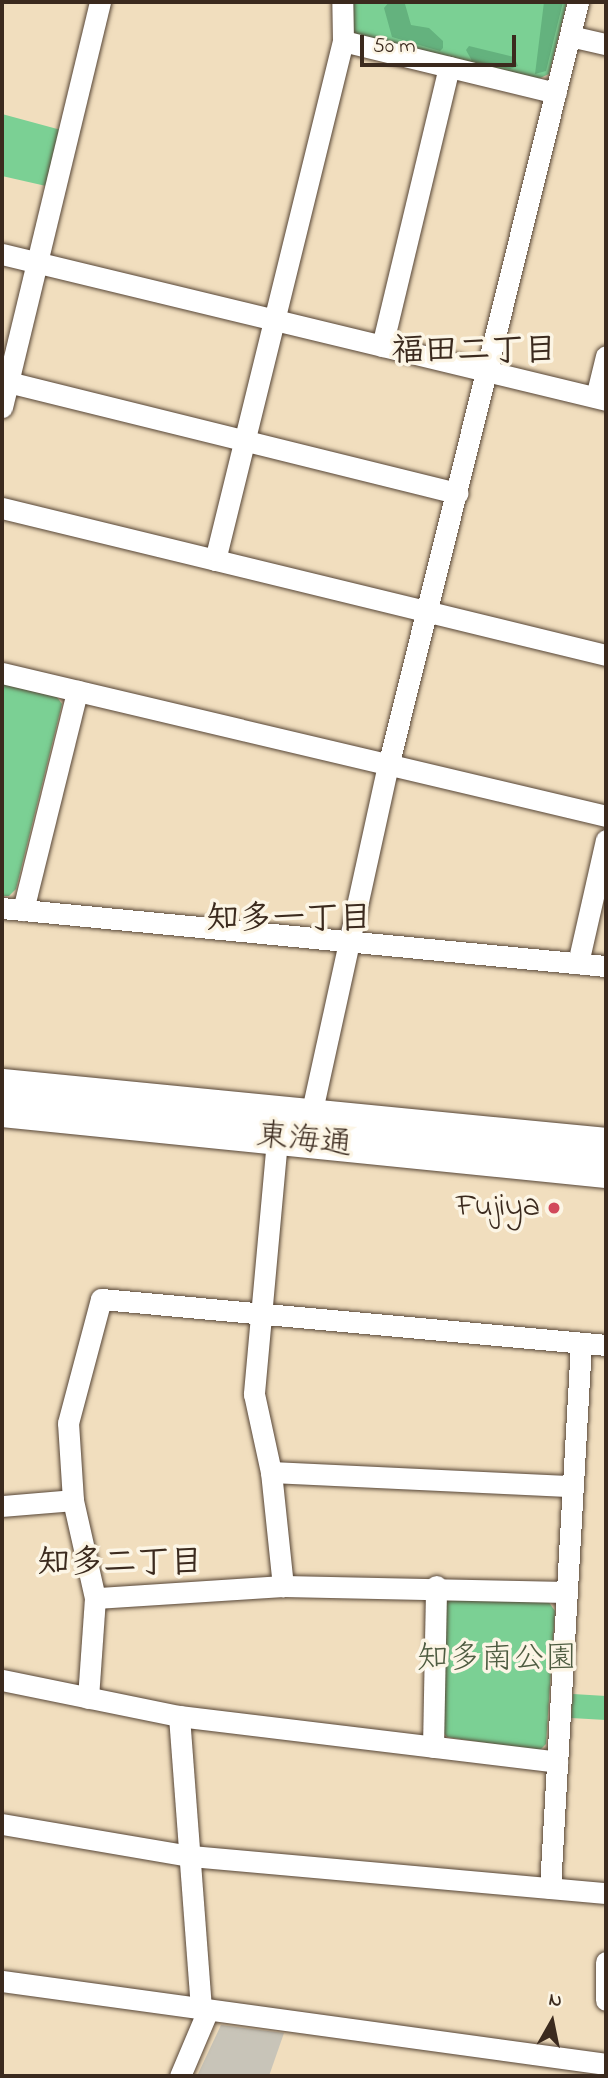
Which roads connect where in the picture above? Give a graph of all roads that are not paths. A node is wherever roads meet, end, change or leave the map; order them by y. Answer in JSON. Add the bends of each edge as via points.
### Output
{"nodes":[{"id":1,"x":100,"y":2,"type":"edge"},
{"id":2,"x":342,"y":2,"type":"edge"},
{"id":3,"x":578,"y":2,"type":"edge"},
{"id":4,"x":570,"y":36,"type":"junction"},
{"id":5,"x":343,"y":41,"type":"junction"},
{"id":6,"x":606,"y":44,"type":"edge"},
{"id":7,"x":449,"y":67,"type":"junction"},
{"id":8,"x":556,"y":93,"type":"junction"},
{"id":9,"x":2,"y":254,"type":"edge"},
{"id":10,"x":37,"y":263,"type":"junction"},
{"id":11,"x":274,"y":320,"type":"junction"},
{"id":12,"x":382,"y":346,"type":"junction"},
{"id":13,"x":606,"y":356,"type":"edge"},
{"id":14,"x":489,"y":372,"type":"junction"},
{"id":15,"x":8,"y":382,"type":"junction"},
{"id":16,"x":601,"y":398,"type":"edge"},
{"id":17,"x":2,"y":407,"type":"edge"},
{"id":18,"x":245,"y":440,"type":"junction"},
{"id":19,"x":458,"y":493,"type":"junction"},
{"id":20,"x":2,"y":508,"type":"edge"},
{"id":21,"x":215,"y":560,"type":"junction"},
{"id":22,"x":428,"y":612,"type":"junction"},
{"id":23,"x":606,"y":655,"type":"edge"},
{"id":24,"x":2,"y":673,"type":"edge"},
{"id":25,"x":77,"y":691,"type":"junction"},
{"id":26,"x":388,"y":766,"type":"junction"},
{"id":27,"x":606,"y":816,"type":"edge"},
{"id":28,"x":606,"y":840,"type":"edge"},
{"id":29,"x":12,"y":909,"type":"edge"},
{"id":30,"x":349,"y":941,"type":"junction"},
{"id":31,"x":579,"y":963,"type":"junction"},
{"id":32,"x":606,"y":966,"type":"edge"},
{"id":33,"x":2,"y":1106,"type":"edge"},
{"id":34,"x":311,"y":1115,"type":"junction"},
{"id":35,"x":277,"y":1140,"type":"junction"},
{"id":36,"x":606,"y":1144,"type":"edge"},
{"id":37,"x":606,"y":1171,"type":"edge"},
{"id":38,"x":263,"y":1311,"type":"junction"},
{"id":39,"x":581,"y":1343,"type":"junction"},
{"id":40,"x":606,"y":1345,"type":"edge"},
{"id":41,"x":271,"y":1472,"type":"junction"},
{"id":42,"x":573,"y":1486,"type":"junction"},
{"id":43,"x":73,"y":1500,"type":"junction"},
{"id":44,"x":2,"y":1506,"type":"edge"},
{"id":45,"x":284,"y":1586,"type":"junction"},
{"id":46,"x":436,"y":1586,"type":"junction"},
{"id":47,"x":566,"y":1592,"type":"junction"},
{"id":48,"x":95,"y":1598,"type":"junction"},
{"id":49,"x":2,"y":1680,"type":"edge"},
{"id":50,"x":88,"y":1698,"type":"junction"},
{"id":51,"x":179,"y":1716,"type":"junction"},
{"id":52,"x":433,"y":1747,"type":"junction"},
{"id":53,"x":556,"y":1762,"type":"junction"},
{"id":54,"x":2,"y":1824,"type":"edge"},
{"id":55,"x":190,"y":1856,"type":"junction"},
{"id":56,"x":550,"y":1888,"type":"junction"},
{"id":57,"x":606,"y":1893,"type":"edge"},
{"id":58,"x":606,"y":1962,"type":"edge"},
{"id":59,"x":2,"y":1981,"type":"edge"},
{"id":60,"x":606,"y":2000,"type":"edge"},
{"id":61,"x":205,"y":2009,"type":"junction"},
{"id":62,"x":606,"y":2064,"type":"edge"},
{"id":63,"x":180,"y":2076,"type":"edge"}],
"edges":[{"from":1,"to":10,"type":"street"},
{"from":2,"to":5,"type":"street"},
{"from":3,"to":4,"type":"street"},
{"from":4,"to":6,"type":"street"},
{"from":4,"to":8,"type":"street"},
{"from":5,"to":7,"type":"street"},
{"from":5,"to":11,"type":"street"},
{"from":7,"to":8,"type":"street"},
{"from":7,"to":12,"type":"street"},
{"from":8,"to":14,"type":"street"},
{"from":9,"to":10,"type":"street"},
{"from":10,"to":11,"type":"street"},
{"from":10,"to":15,"type":"street"},
{"from":11,"to":12,"type":"street"},
{"from":11,"to":18,"type":"street"},
{"from":12,"to":14,"type":"street"},
{"from":13,"to":16,"type":"street"},
{"from":14,"to":16,"type":"street"},
{"from":14,"to":19,"type":"street"},
{"from":15,"to":17,"type":"street"},
{"from":15,"to":18,"type":"street"},
{"from":18,"to":19,"type":"street"},
{"from":18,"to":21,"type":"street"},
{"from":19,"to":22,"type":"street"},
{"from":20,"to":21,"type":"street"},
{"from":21,"to":22,"type":"street"},
{"from":22,"to":23,"type":"street"},
{"from":22,"to":26,"type":"street"},
{"from":24,"to":25,"type":"street"},
{"from":25,"to":26,"type":"street"},
{"from":25,"to":29,"type":"street"},
{"from":26,"to":27,"type":"street"},
{"from":26,"to":30,"type":"street"},
{"from":28,"to":31,"type":"street"},
{"from":29,"to":30,"type":"street"},
{"from":30,"to":31,"type":"street"},
{"from":30,"to":34,"type":"street"},
{"from":31,"to":32,"type":"street"},
{"from":33,"to":34,"type":"main road","name":"東海通"},
{"from":33,"to":35,"type":"main road","name":"東海通"},
{"from":34,"to":36,"type":"main road","name":"東海通"},
{"from":35,"to":37,"type":"main road","name":"東海通"},
{"from":35,"to":38,"type":"street"},
{"from":38,"to":39,"type":"street"},
{"from":38,"to":41,"type":"street","via":[[254,1394]]},
{"from":38,"to":43,"type":"street","via":[[101,1299],[68,1423]]},
{"from":39,"to":40,"type":"street"},
{"from":39,"to":42,"type":"street"},
{"from":41,"to":42,"type":"street"},
{"from":41,"to":45,"type":"street"},
{"from":42,"to":47,"type":"street"},
{"from":43,"to":44,"type":"street"},
{"from":43,"to":48,"type":"street"},
{"from":45,"to":46,"type":"street"},
{"from":45,"to":48,"type":"street"},
{"from":46,"to":47,"type":"street"},
{"from":46,"to":52,"type":"street"},
{"from":47,"to":53,"type":"street"},
{"from":48,"to":50,"type":"street"},
{"from":49,"to":50,"type":"street"},
{"from":50,"to":51,"type":"street"},
{"from":51,"to":52,"type":"street"},
{"from":51,"to":55,"type":"street"},
{"from":52,"to":53,"type":"street"},
{"from":53,"to":56,"type":"street"},
{"from":54,"to":55,"type":"street"},
{"from":55,"to":56,"type":"street"},
{"from":55,"to":61,"type":"street"},
{"from":56,"to":57,"type":"street"},
{"from":58,"to":60,"type":"street"},
{"from":59,"to":61,"type":"street"},
{"from":61,"to":62,"type":"street"},
{"from":61,"to":63,"type":"street"}]}
